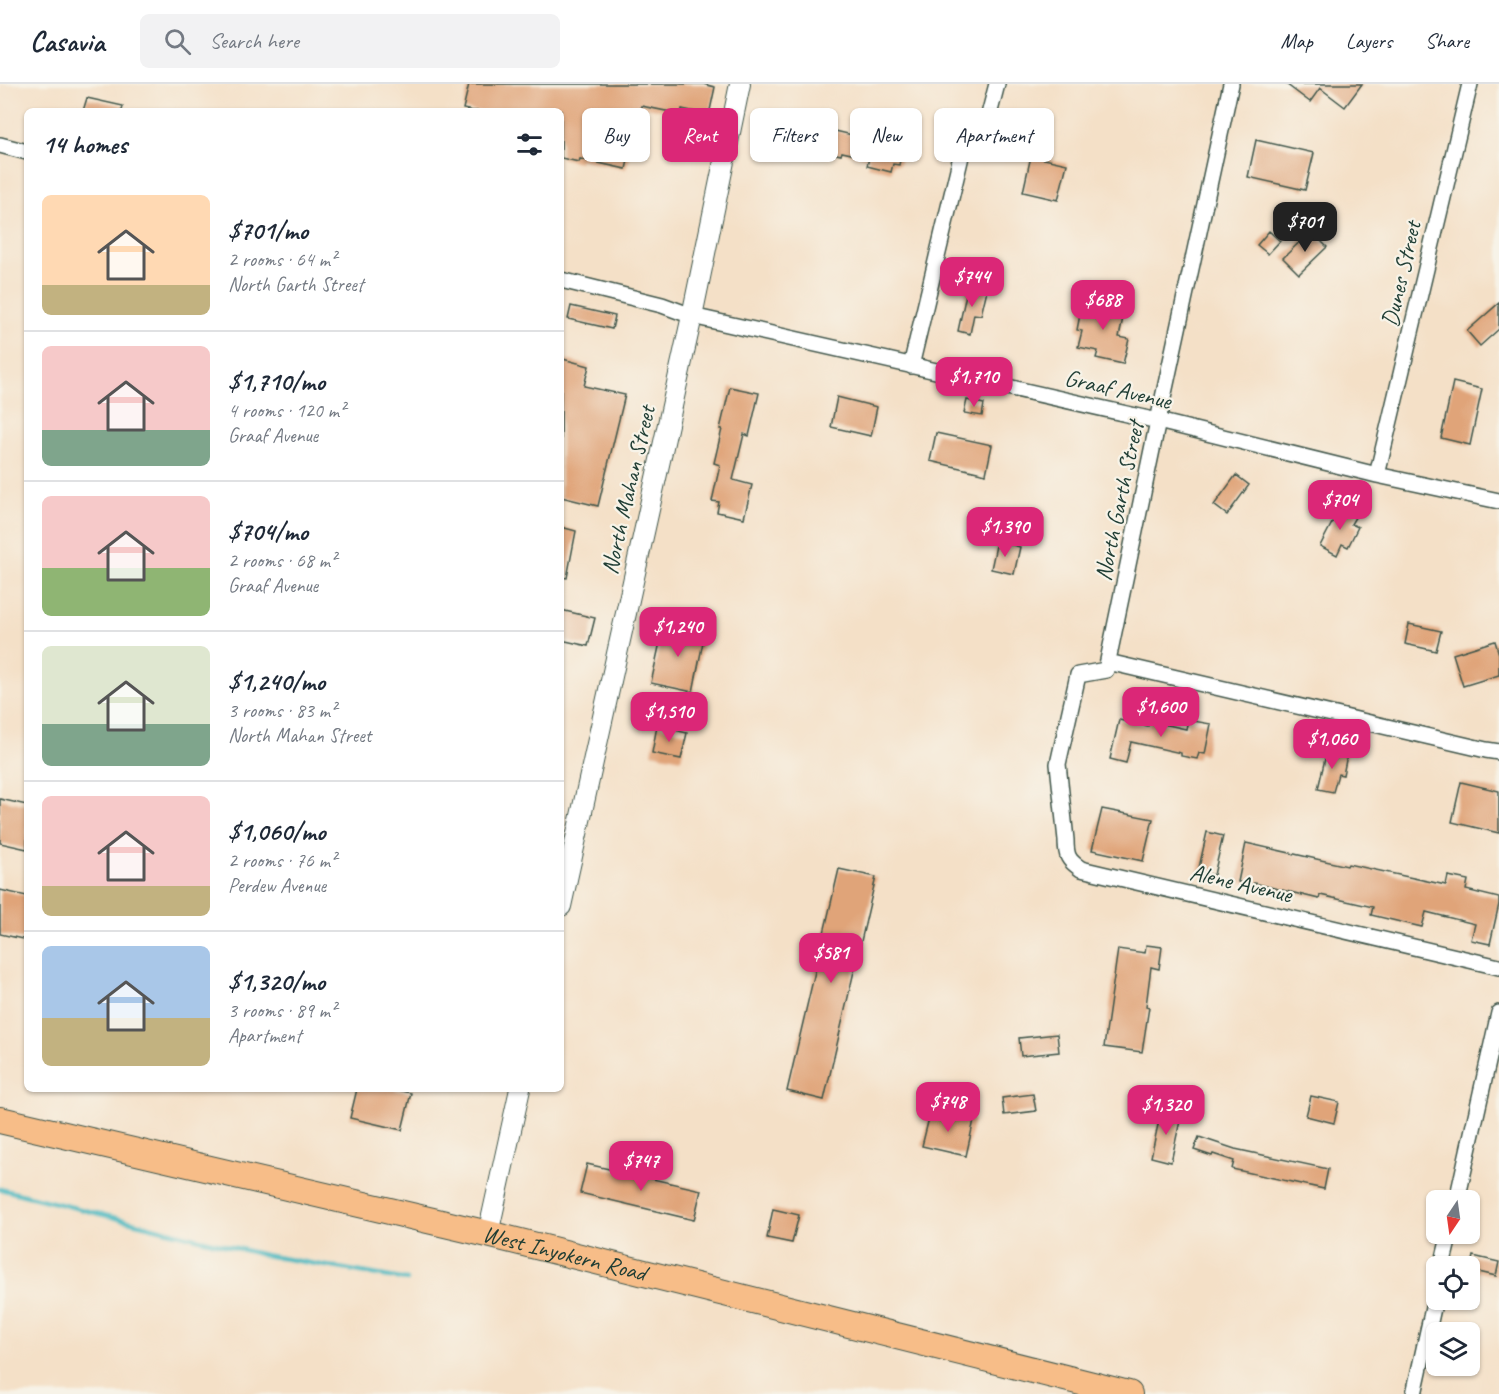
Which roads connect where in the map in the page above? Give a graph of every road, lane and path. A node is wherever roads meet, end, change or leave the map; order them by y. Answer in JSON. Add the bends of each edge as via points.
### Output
{"nodes":[{"id":1,"x":740,"y":84,"type":"edge"},
{"id":2,"x":997,"y":84,"type":"edge"},
{"id":3,"x":1231,"y":84,"type":"edge"},
{"id":4,"x":1470,"y":84,"type":"edge"},
{"id":5,"x":991,"y":108,"type":"edge"},
{"id":6,"x":0,"y":146,"type":"edge"},
{"id":7,"x":24,"y":151,"type":"edge"},
{"id":8,"x":960,"y":162,"type":"edge"},
{"id":9,"x":564,"y":281,"type":"edge"},
{"id":10,"x":692,"y":316,"type":"junction"},
{"id":11,"x":911,"y":366,"type":"junction"},
{"id":12,"x":1158,"y":421,"type":"junction"},
{"id":13,"x":1377,"y":475,"type":"junction"},
{"id":14,"x":1499,"y":501,"type":"edge"},
{"id":15,"x":1108,"y":662,"type":"junction"},
{"id":16,"x":1499,"y":752,"type":"edge"},
{"id":17,"x":564,"y":892,"type":"edge"},
{"id":18,"x":1499,"y":968,"type":"edge"},
{"id":19,"x":1499,"y":1013,"type":"edge"},
{"id":20,"x":519,"y":1092,"type":"edge"},
{"id":21,"x":0,"y":1120,"type":"edge"},
{"id":22,"x":1459,"y":1190,"type":"edge"},
{"id":23,"x":488,"y":1234,"type":"junction"},
{"id":24,"x":1433,"y":1310,"type":"edge"},
{"id":25,"x":1129,"y":1394,"type":"edge"},
{"id":26,"x":1414,"y":1394,"type":"edge"}],
"edges":[{"from":1,"to":10,"type":"street","name":"North Mahan Street"},
{"from":2,"to":5,"type":"street"},
{"from":3,"to":12,"type":"street","name":"North Garth Street"},
{"from":4,"to":13,"type":"street","name":"Dunes Street"},
{"from":6,"to":7,"type":"street"},
{"from":8,"to":11,"type":"street"},
{"from":9,"to":10,"type":"street","name":"Graaf Avenue"},
{"from":10,"to":11,"type":"street","name":"Graaf Avenue"},
{"from":10,"to":17,"type":"street","name":"North Mahan Street"},
{"from":11,"to":12,"type":"street","name":"Graaf Avenue"},
{"from":12,"to":13,"type":"street","name":"Graaf Avenue"},
{"from":12,"to":15,"type":"street","name":"North Garth Street"},
{"from":13,"to":14,"type":"street","name":"Graaf Avenue"},
{"from":15,"to":16,"type":"street"},
{"from":15,"to":18,"type":"street","name":"Alene Avenue","via":[[1106,670],[1078,675],[1058,764],[1066,852],[1071,862],[1081,869]]},
{"from":19,"to":22,"type":"street"},
{"from":20,"to":23,"type":"street"},
{"from":21,"to":23,"type":"main road","name":"West Inyokern Road"},
{"from":23,"to":25,"type":"main road","name":"West Inyokern Road"},
{"from":24,"to":26,"type":"street"}]}
